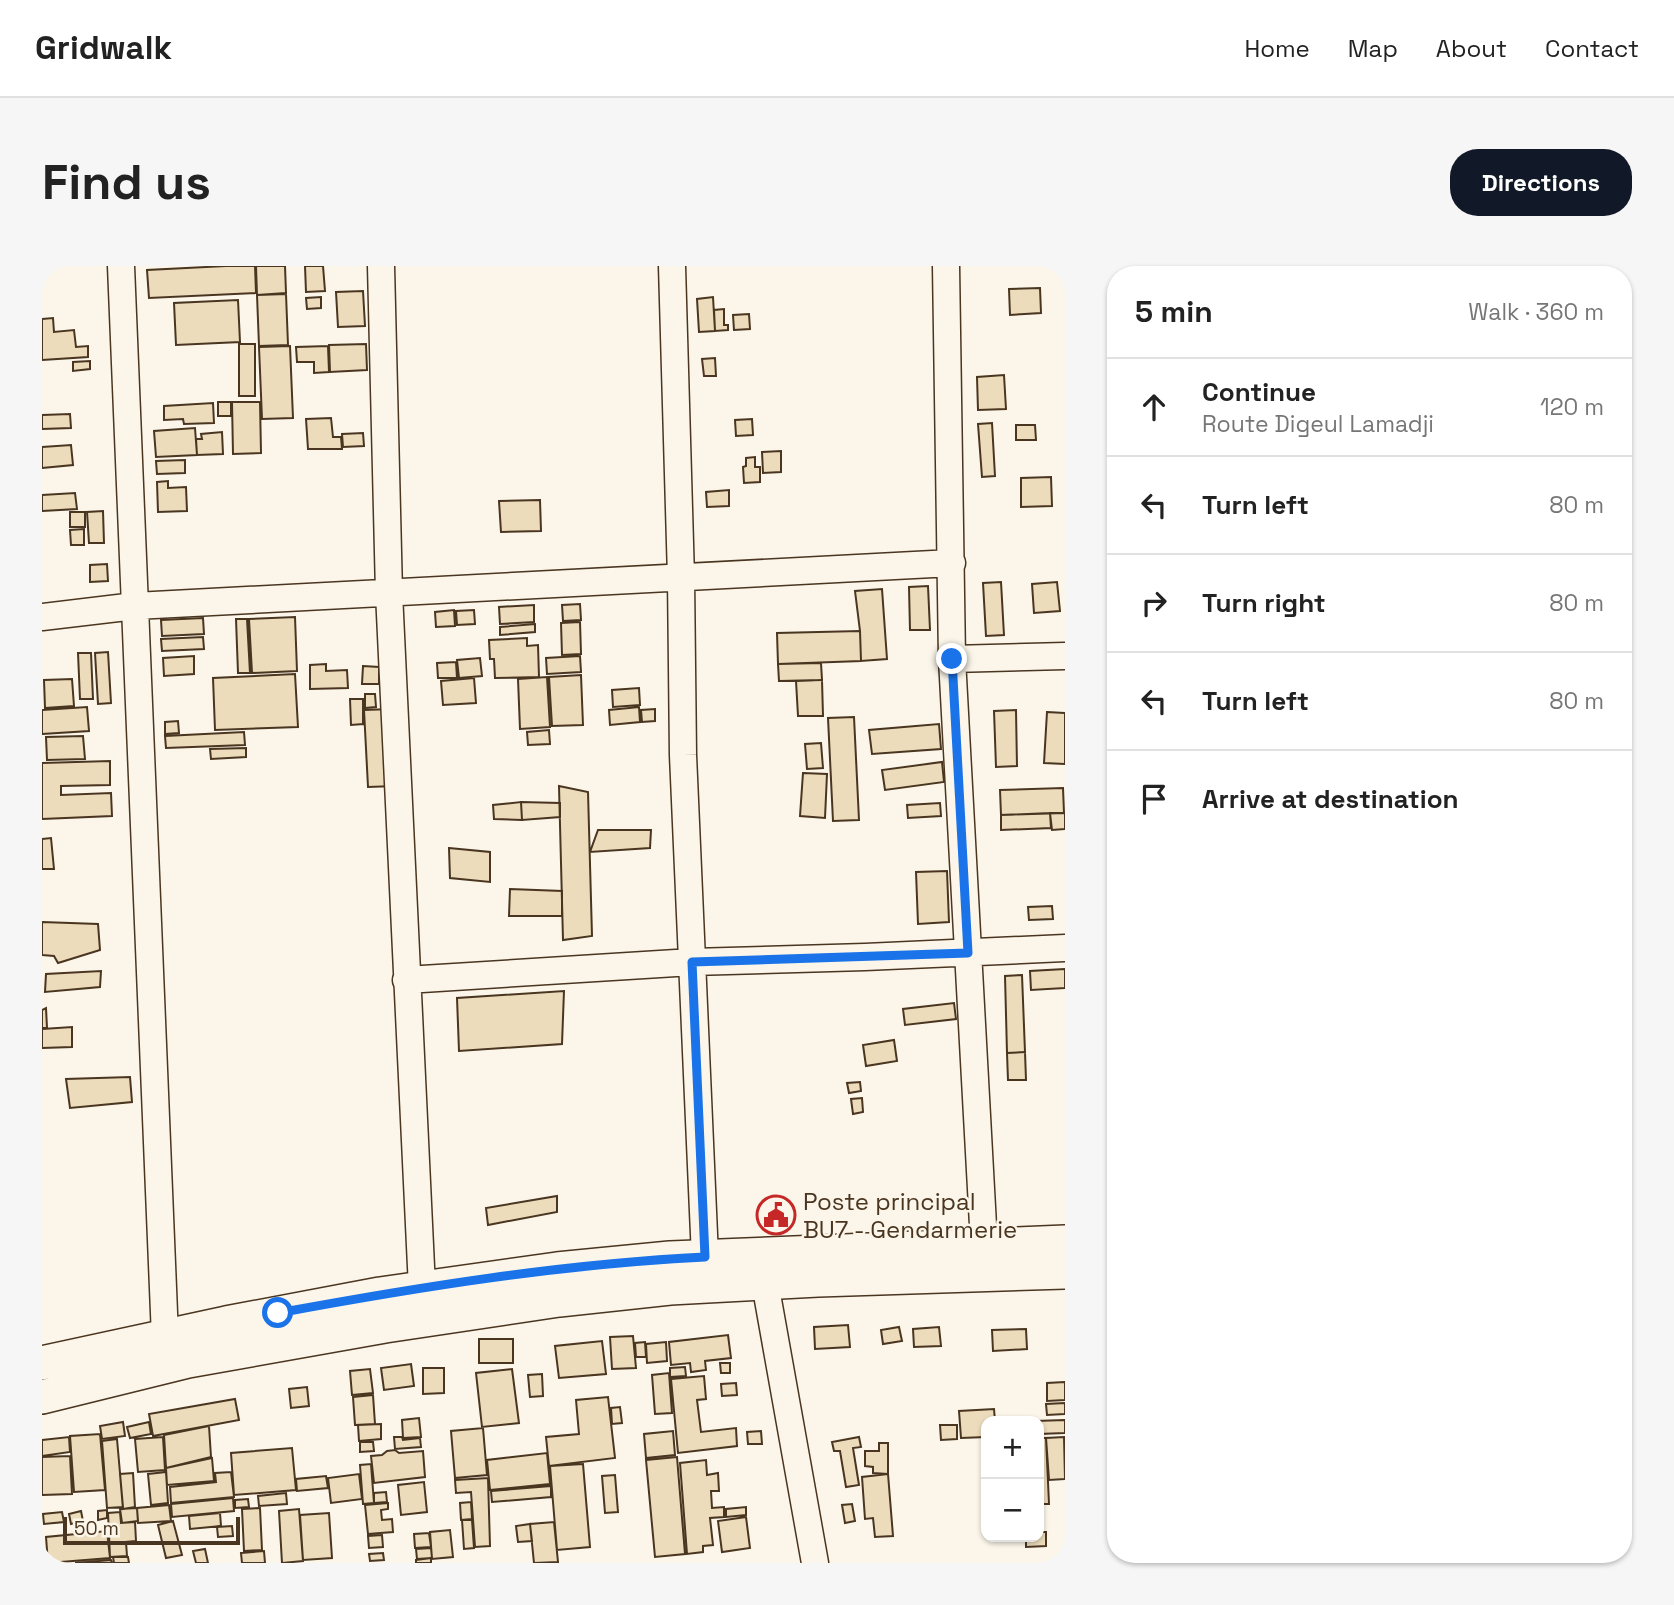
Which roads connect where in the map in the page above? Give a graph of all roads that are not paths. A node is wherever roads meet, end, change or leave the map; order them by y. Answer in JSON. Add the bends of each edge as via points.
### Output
{"nodes":[{"id":1,"x":121,"y":266,"type":"edge"},
{"id":2,"x":381,"y":266,"type":"edge"},
{"id":3,"x":672,"y":266,"type":"edge"},
{"id":4,"x":946,"y":266,"type":"edge"},
{"id":5,"x":952,"y":563,"type":"junction"},
{"id":6,"x":681,"y":578,"type":"junction"},
{"id":7,"x":389,"y":593,"type":"junction"},
{"id":8,"x":135,"y":606,"type":"junction"},
{"id":9,"x":42,"y":617,"type":"edge"},
{"id":10,"x":1065,"y":656,"type":"edge"},
{"id":11,"x":952,"y":659,"type":"junction"},
{"id":12,"x":1065,"y":948,"type":"edge"},
{"id":13,"x":968,"y":953,"type":"junction"},
{"id":14,"x":692,"y":962,"type":"junction"},
{"id":15,"x":407,"y":980,"type":"junction"},
{"id":16,"x":1065,"y":1242,"type":"edge"},
{"id":17,"x":705,"y":1257,"type":"junction"},
{"id":18,"x":985,"y":1260,"type":"junction"},
{"id":19,"x":1065,"y":1272,"type":"edge"},
{"id":20,"x":765,"y":1283,"type":"junction"},
{"id":21,"x":422,"y":1289,"type":"junction"},
{"id":22,"x":165,"y":1336,"type":"junction"},
{"id":23,"x":42,"y":1363,"type":"edge"},
{"id":24,"x":42,"y":1397,"type":"edge"},
{"id":25,"x":818,"y":1563,"type":"edge"}],
"edges":[{"from":1,"to":8,"type":"street"},
{"from":2,"to":7,"type":"street"},
{"from":3,"to":6,"type":"street"},
{"from":4,"to":5,"type":"street"},
{"from":5,"to":6,"type":"street"},
{"from":5,"to":11,"type":"street"},
{"from":6,"to":7,"type":"street"},
{"from":6,"to":14,"type":"street"},
{"from":7,"to":8,"type":"street"},
{"from":7,"to":15,"type":"street"},
{"from":8,"to":9,"type":"street"},
{"from":8,"to":22,"type":"street"},
{"from":10,"to":11,"type":"street"},
{"from":11,"to":13,"type":"street"},
{"from":12,"to":13,"type":"street"},
{"from":13,"to":14,"type":"street"},
{"from":13,"to":18,"type":"street"},
{"from":14,"to":15,"type":"street"},
{"from":14,"to":17,"type":"street"},
{"from":15,"to":21,"type":"street"},
{"from":16,"to":18,"type":"main road"},
{"from":17,"to":18,"type":"main road"},
{"from":17,"to":21,"type":"main road","via":[[557,1269]]},
{"from":18,"to":19,"type":"main road"},
{"from":18,"to":20,"type":"main road"},
{"from":20,"to":24,"type":"main road","via":[[587,1297],[385,1326],[188,1361]]},
{"from":20,"to":25,"type":"street"},
{"from":21,"to":22,"type":"main road"},
{"from":22,"to":23,"type":"main road"}]}
